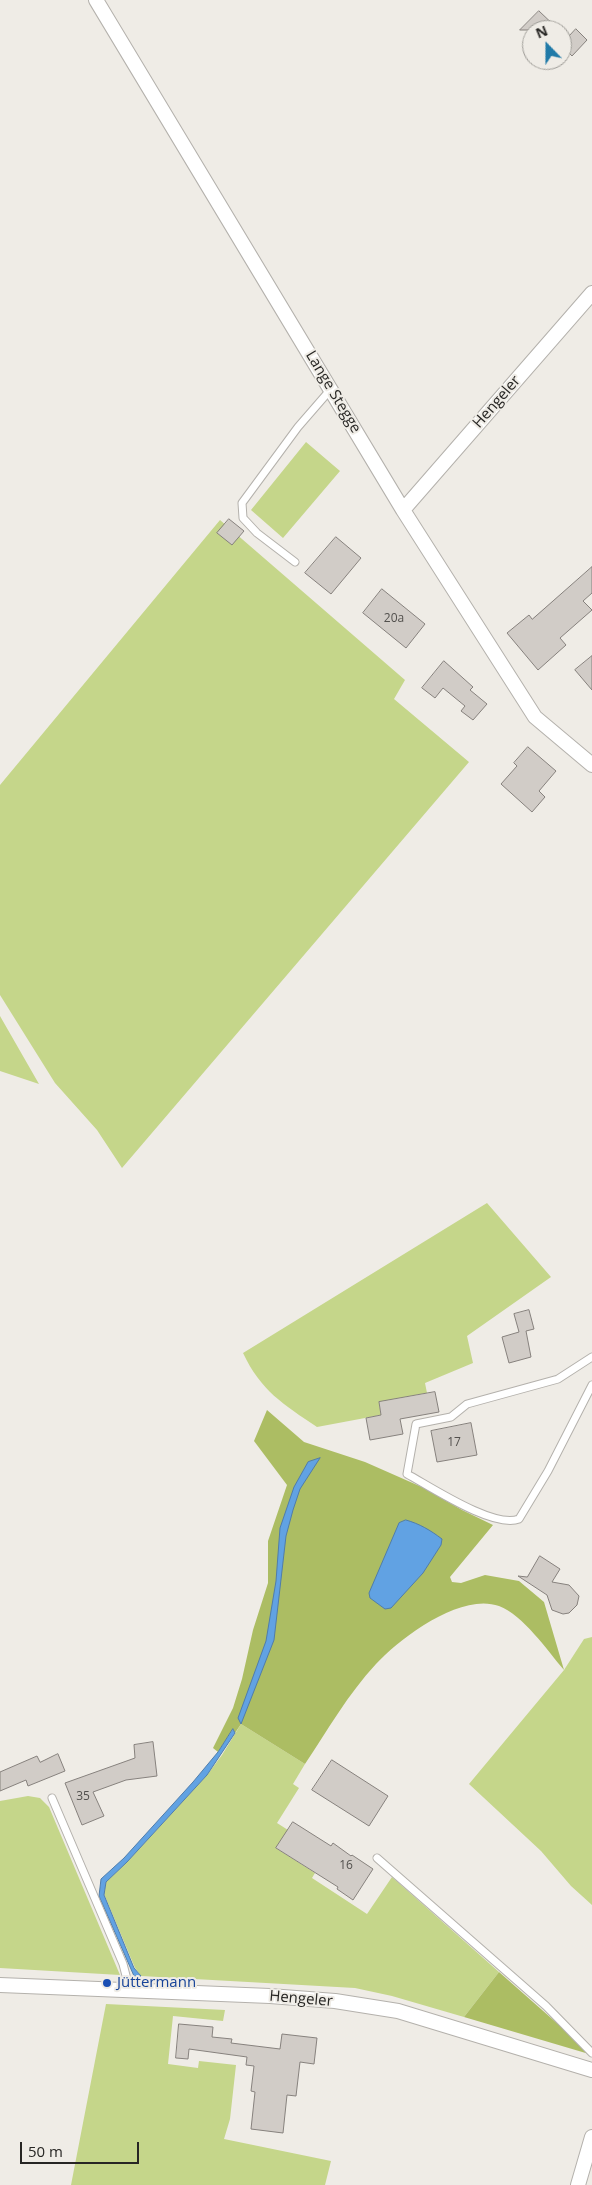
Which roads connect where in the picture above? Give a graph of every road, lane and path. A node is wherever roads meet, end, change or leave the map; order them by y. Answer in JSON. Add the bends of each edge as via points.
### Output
{"nodes":[{"id":1,"x":96,"y":0,"type":"edge"},
{"id":2,"x":592,"y":293,"type":"edge"},
{"id":3,"x":331,"y":389,"type":"junction"},
{"id":4,"x":403,"y":510,"type":"junction"},
{"id":5,"x":296,"y":562,"type":"dead end"},
{"id":6,"x":592,"y":765,"type":"edge"},
{"id":7,"x":592,"y":1357,"type":"edge"},
{"id":8,"x":592,"y":1385,"type":"edge"},
{"id":9,"x":52,"y":1798,"type":"dead end"},
{"id":10,"x":377,"y":1858,"type":"dead end"},
{"id":11,"x":0,"y":1985,"type":"edge"},
{"id":12,"x":130,"y":1991,"type":"junction"},
{"id":13,"x":592,"y":2053,"type":"edge"},
{"id":14,"x":592,"y":2070,"type":"edge"},
{"id":15,"x":592,"y":2137,"type":"edge"},
{"id":16,"x":578,"y":2185,"type":"edge"}],
"edges":[{"from":1,"to":3,"type":"street","name":"Lange Stegge"},
{"from":2,"to":4,"type":"street","name":"Hengeler"},
{"from":3,"to":4,"type":"street","name":"Lange Stegge"},
{"from":3,"to":5,"type":"lane","via":[[298,427],[242,503],[243,518],[257,533]]},
{"from":4,"to":6,"type":"street","name":"Lange Stegge","via":[[534,717]]},
{"from":7,"to":8,"type":"lane","via":[[558,1379],[467,1404],[451,1417],[416,1424],[407,1474],[459,1504],[501,1520],[519,1519],[548,1471]]},
{"from":9,"to":12,"type":"lane","via":[[123,1964]]},
{"from":10,"to":13,"type":"lane","via":[[546,2006]]},
{"from":11,"to":12,"type":"street","name":"Hengeler"},
{"from":12,"to":14,"type":"street","name":"Hengeler","via":[[270,1996],[398,2011]]},
{"from":15,"to":16,"type":"street"}]}
